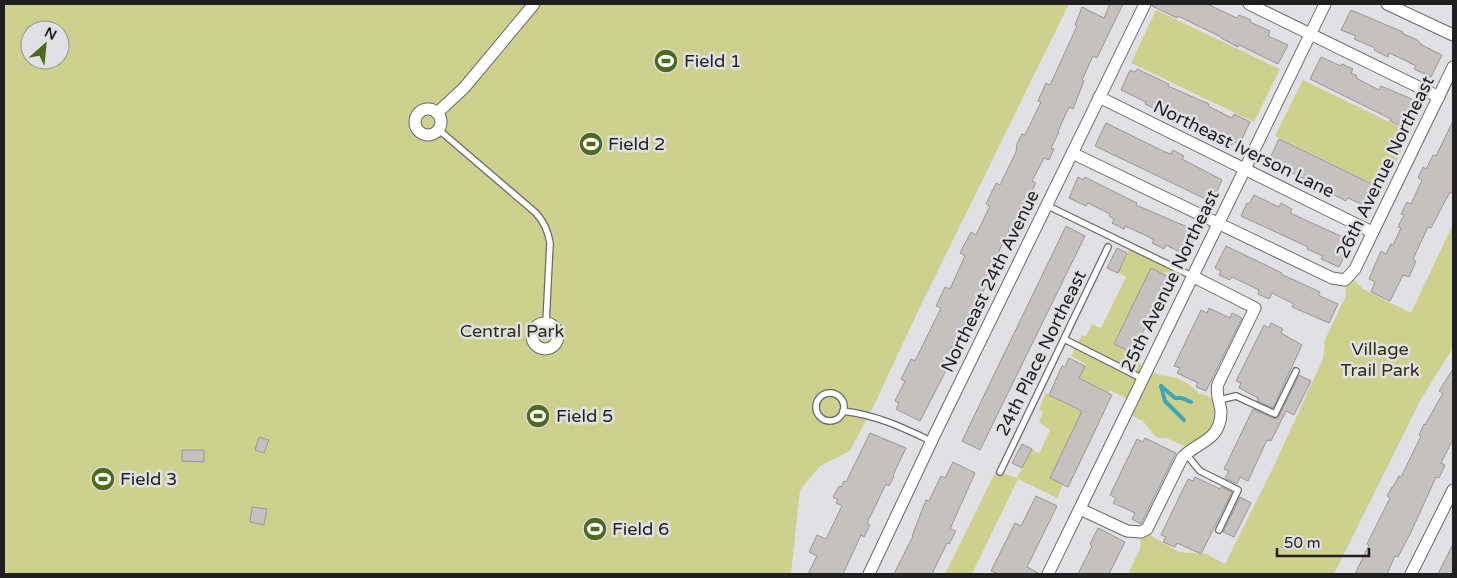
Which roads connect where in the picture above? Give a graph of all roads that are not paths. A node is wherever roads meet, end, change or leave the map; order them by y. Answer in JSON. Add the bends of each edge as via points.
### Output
{"nodes":[{"id":1,"x":534,"y":4,"type":"edge"},
{"id":2,"x":1145,"y":4,"type":"edge"},
{"id":3,"x":1249,"y":4,"type":"edge"},
{"id":4,"x":1325,"y":4,"type":"edge"},
{"id":5,"x":1387,"y":4,"type":"edge"},
{"id":6,"x":1310,"y":34,"type":"junction"},
{"id":7,"x":1453,"y":35,"type":"edge"},
{"id":8,"x":1453,"y":67,"type":"edge"},
{"id":9,"x":1100,"y":97,"type":"junction"},
{"id":10,"x":1439,"y":97,"type":"junction"},
{"id":11,"x":437,"y":113,"type":"junction"},
{"id":12,"x":439,"y":130,"type":"junction"},
{"id":13,"x":1072,"y":153,"type":"junction"},
{"id":14,"x":1244,"y":168,"type":"junction"},
{"id":15,"x":1046,"y":205,"type":"junction"},
{"id":16,"x":1218,"y":223,"type":"junction"},
{"id":17,"x":1372,"y":232,"type":"junction"},
{"id":18,"x":1108,"y":247,"type":"dead end"},
{"id":19,"x":1192,"y":276,"type":"junction"},
{"id":20,"x":546,"y":323,"type":"dead end"},
{"id":21,"x":1064,"y":339,"type":"junction"},
{"id":22,"x":1296,"y":371,"type":"dead end"},
{"id":23,"x":1142,"y":379,"type":"junction"},
{"id":24,"x":1219,"y":400,"type":"junction"},
{"id":25,"x":844,"y":411,"type":"junction"},
{"id":26,"x":931,"y":441,"type":"junction"},
{"id":27,"x":1186,"y":454,"type":"junction"},
{"id":28,"x":1000,"y":472,"type":"dead end"},
{"id":29,"x":1453,"y":490,"type":"edge"},
{"id":30,"x":1080,"y":509,"type":"junction"},
{"id":31,"x":1219,"y":530,"type":"dead end"},
{"id":32,"x":869,"y":574,"type":"edge"},
{"id":33,"x":1048,"y":574,"type":"edge"},
{"id":34,"x":1412,"y":574,"type":"edge"}],
"edges":[{"from":1,"to":11,"type":"street","via":[[464,88]]},
{"from":2,"to":9,"type":"street","name":"Northeast 24th Avenue"},
{"from":3,"to":6,"type":"street"},
{"from":4,"to":6,"type":"street","name":"25th Avenue Northeast"},
{"from":5,"to":7,"type":"street"},
{"from":6,"to":10,"type":"street"},
{"from":6,"to":14,"type":"street","name":"25th Avenue Northeast"},
{"from":8,"to":10,"type":"street","name":"26th Avenue Northeast"},
{"from":9,"to":13,"type":"street","name":"Northeast 24th Avenue"},
{"from":9,"to":14,"type":"street","name":"Northeast Iverson Lane"},
{"from":10,"to":17,"type":"street","name":"26th Avenue Northeast"},
{"from":11,"to":12,"type":"street","via":[[441,120]]},
{"from":11,"to":12,"type":"street","via":[[430,109],[422,111],[416,122],[418,130],[426,135]]},
{"from":12,"to":20,"type":"lane","via":[[543,221],[550,242]]},
{"from":13,"to":15,"type":"street","name":"Northeast 24th Avenue"},
{"from":13,"to":16,"type":"street"},
{"from":14,"to":16,"type":"street","name":"25th Avenue Northeast"},
{"from":14,"to":17,"type":"street","name":"Northeast Iverson Lane"},
{"from":15,"to":19,"type":"lane"},
{"from":15,"to":26,"type":"street","name":"Northeast 24th Avenue"},
{"from":16,"to":17,"type":"street","name":"26th Avenue Northeast","via":[[1332,278],[1344,280],[1355,269]]},
{"from":16,"to":19,"type":"street","name":"25th Avenue Northeast"},
{"from":18,"to":21,"type":"lane","name":"24th Place Northeast"},
{"from":19,"to":23,"type":"street","name":"25th Avenue Northeast"},
{"from":19,"to":24,"type":"street","via":[[1256,308],[1216,388]]},
{"from":21,"to":23,"type":"lane"},
{"from":21,"to":28,"type":"lane","name":"24th Place Northeast"},
{"from":22,"to":24,"type":"lane","via":[[1274,414],[1236,396]]},
{"from":23,"to":30,"type":"street","name":"25th Avenue Northeast"},
{"from":24,"to":27,"type":"street","via":[[1221,414],[1214,433]]},
{"from":25,"to":25,"type":"lane","via":[[841,398],[833,394],[821,397],[816,404],[824,420],[834,420]]},
{"from":25,"to":26,"type":"lane","via":[[893,422]]},
{"from":26,"to":32,"type":"street","name":"Northeast 24th Avenue"},
{"from":27,"to":30,"type":"street","via":[[1147,529],[1128,531]]},
{"from":27,"to":31,"type":"lane","via":[[1200,471],[1238,490]]},
{"from":29,"to":34,"type":"street"},
{"from":30,"to":33,"type":"street","name":"25th Avenue Northeast"}]}
